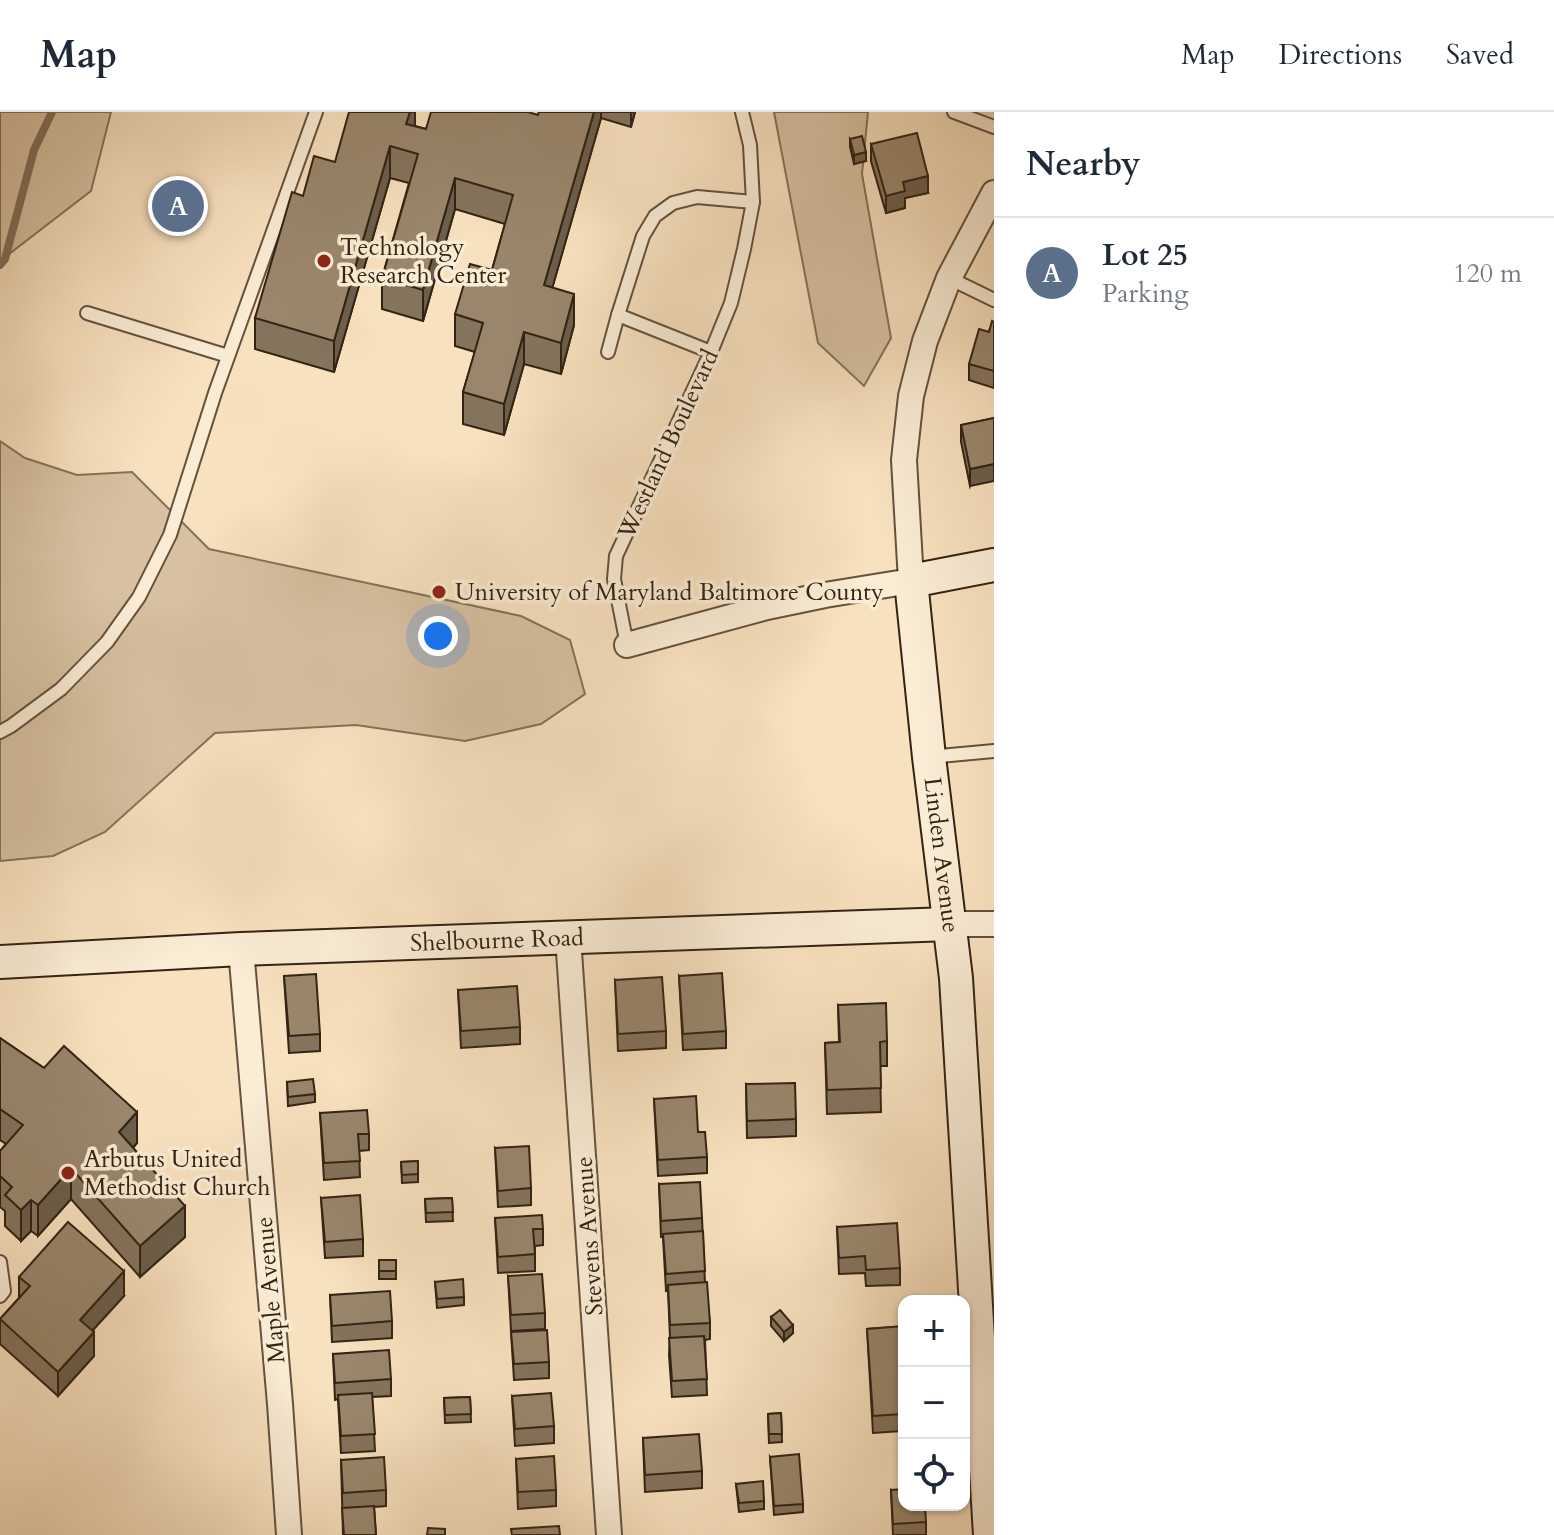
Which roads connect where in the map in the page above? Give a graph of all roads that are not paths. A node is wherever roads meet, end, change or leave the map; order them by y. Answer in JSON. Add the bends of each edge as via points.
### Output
{"nodes":[{"id":1,"x":316,"y":112,"type":"edge"},
{"id":2,"x":742,"y":112,"type":"edge"},
{"id":3,"x":954,"y":112,"type":"edge"},
{"id":4,"x":994,"y":127,"type":"edge"},
{"id":5,"x":994,"y":193,"type":"edge"},
{"id":6,"x":753,"y":202,"type":"junction"},
{"id":7,"x":949,"y":278,"type":"junction"},
{"id":8,"x":994,"y":300,"type":"edge"},
{"id":9,"x":87,"y":313,"type":"dead end"},
{"id":10,"x":618,"y":315,"type":"junction"},
{"id":11,"x":608,"y":352,"type":"dead end"},
{"id":12,"x":711,"y":352,"type":"junction"},
{"id":13,"x":228,"y":356,"type":"junction"},
{"id":14,"x":994,"y":565,"type":"edge"},
{"id":15,"x":911,"y":581,"type":"junction"},
{"id":16,"x":627,"y":645,"type":"joint"},
{"id":17,"x":0,"y":732,"type":"edge"},
{"id":18,"x":994,"y":751,"type":"edge"},
{"id":19,"x":929,"y":757,"type":"junction"},
{"id":20,"x":950,"y":924,"type":"junction"},
{"id":21,"x":994,"y":924,"type":"edge"},
{"id":22,"x":568,"y":937,"type":"junction"},
{"id":23,"x":241,"y":949,"type":"junction"},
{"id":24,"x":0,"y":962,"type":"edge"},
{"id":25,"x":0,"y":1262,"type":"edge"},
{"id":26,"x":0,"y":1296,"type":"edge"},
{"id":27,"x":289,"y":1535,"type":"edge"},
{"id":28,"x":609,"y":1535,"type":"edge"},
{"id":29,"x":990,"y":1535,"type":"edge"}],
"edges":[{"from":1,"to":13,"type":"lane"},
{"from":2,"to":6,"type":"lane","name":"Westland Boulevard"},
{"from":3,"to":4,"type":"lane"},
{"from":5,"to":7,"type":"street","name":"Linden Avenue"},
{"from":6,"to":10,"type":"lane","via":[[697,197],[673,203],[655,216],[643,236]]},
{"from":6,"to":12,"type":"lane","name":"Westland Boulevard","via":[[731,303]]},
{"from":7,"to":8,"type":"lane"},
{"from":7,"to":15,"type":"street","name":"Linden Avenue","via":[[911,396],[904,460]]},
{"from":9,"to":13,"type":"lane"},
{"from":10,"to":11,"type":"lane"},
{"from":10,"to":12,"type":"lane"},
{"from":12,"to":16,"type":"lane","name":"Westland Boulevard","via":[[616,556],[614,579]]},
{"from":13,"to":17,"type":"lane","via":[[170,535],[139,597],[107,642],[61,689]]},
{"from":14,"to":15,"type":"street","name":"Westland Boulevard"},
{"from":15,"to":16,"type":"street","name":"Westland Boulevard","via":[[767,607]]},
{"from":15,"to":19,"type":"street","name":"Linden Avenue"},
{"from":18,"to":19,"type":"lane"},
{"from":19,"to":20,"type":"street","name":"Linden Avenue"},
{"from":20,"to":21,"type":"street","name":"Shelbourne Road"},
{"from":20,"to":22,"type":"street","name":"Shelbourne Road"},
{"from":20,"to":29,"type":"street","name":"Linden Avenue"},
{"from":22,"to":23,"type":"street","name":"Shelbourne Road"},
{"from":22,"to":28,"type":"street","name":"Stevens Avenue"},
{"from":23,"to":24,"type":"street","name":"Shelbourne Road"},
{"from":23,"to":27,"type":"street","name":"Maple Avenue"},
{"from":25,"to":26,"type":"lane"}]}
